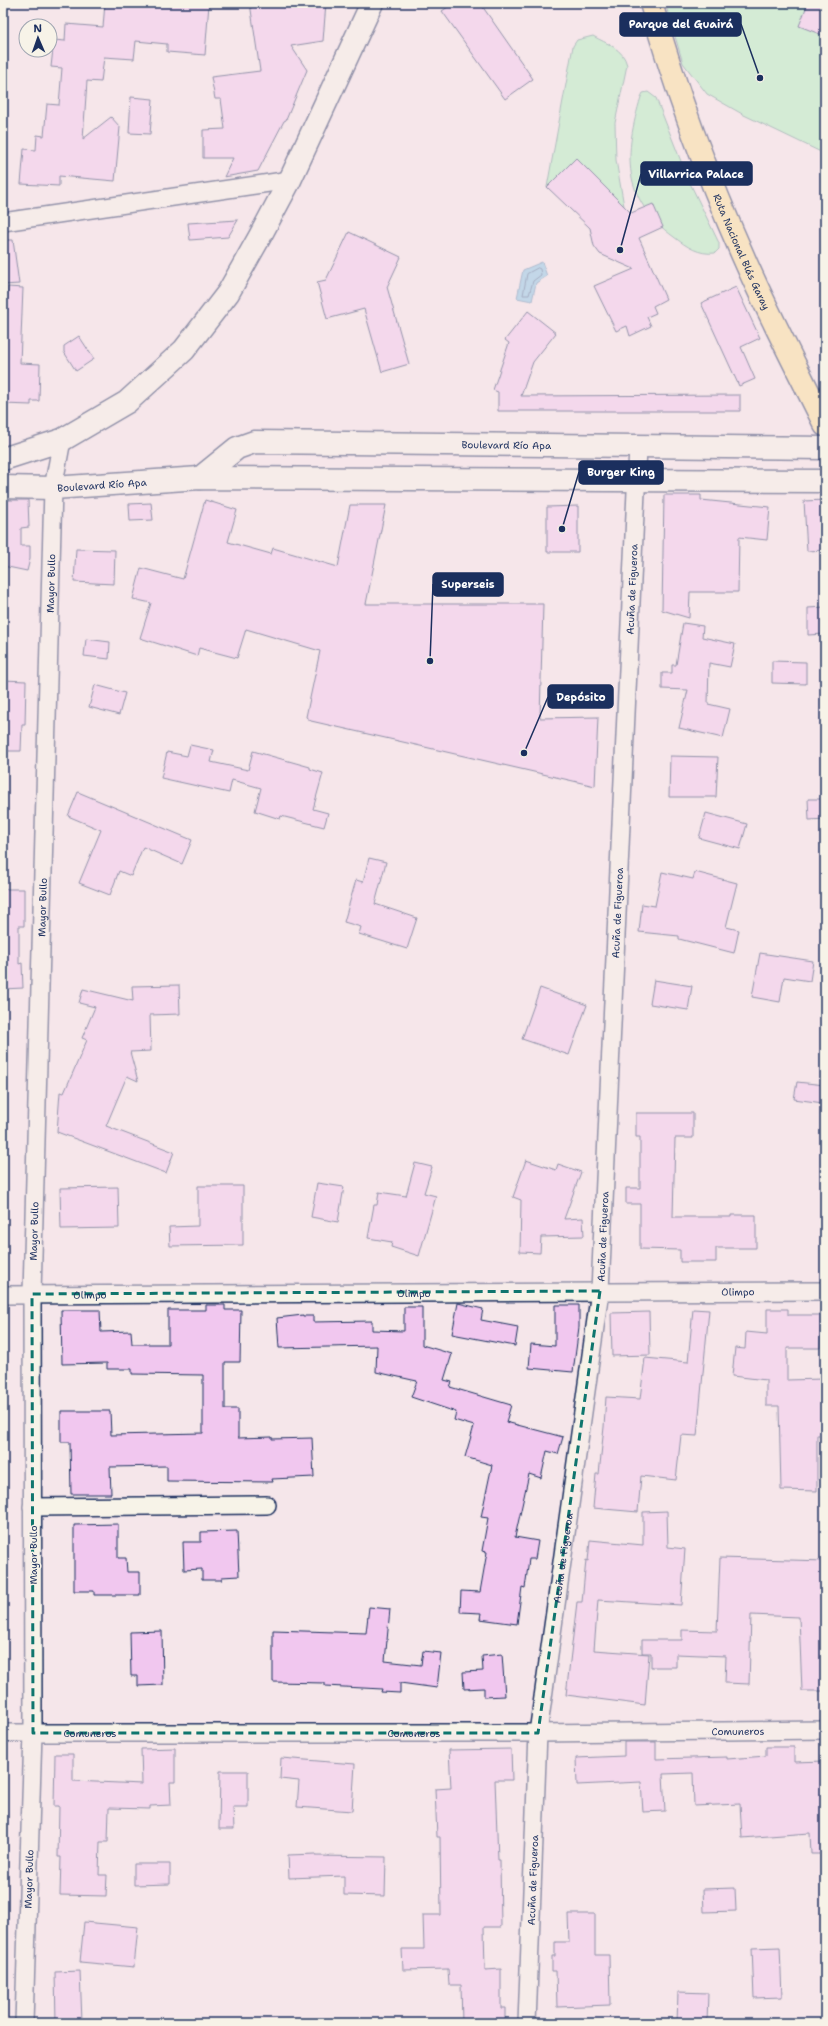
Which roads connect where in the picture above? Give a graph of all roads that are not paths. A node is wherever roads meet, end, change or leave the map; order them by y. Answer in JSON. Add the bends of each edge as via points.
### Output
{"nodes":[{"id":1,"x":372,"y":3,"type":"edge"},
{"id":2,"x":651,"y":3,"type":"edge"},
{"id":3,"x":290,"y":180,"type":"junction"},
{"id":4,"x":3,"y":222,"type":"edge"},
{"id":5,"x":825,"y":425,"type":"edge"},
{"id":6,"x":62,"y":440,"type":"junction"},
{"id":7,"x":638,"y":447,"type":"junction"},
{"id":8,"x":825,"y":448,"type":"edge"},
{"id":9,"x":3,"y":459,"type":"edge"},
{"id":10,"x":200,"y":478,"type":"junction"},
{"id":11,"x":637,"y":480,"type":"junction"},
{"id":12,"x":825,"y":481,"type":"edge"},
{"id":13,"x":3,"y":487,"type":"edge"},
{"id":14,"x":53,"y":488,"type":"junction"},
{"id":15,"x":600,"y":1291,"type":"junction"},
{"id":16,"x":825,"y":1291,"type":"edge"},
{"id":17,"x":32,"y":1294,"type":"junction"},
{"id":18,"x":3,"y":1295,"type":"edge"},
{"id":19,"x":267,"y":1505,"type":"dead end"},
{"id":20,"x":32,"y":1507,"type":"junction"},
{"id":21,"x":825,"y":1730,"type":"edge"},
{"id":22,"x":3,"y":1732,"type":"edge"},
{"id":23,"x":33,"y":1732,"type":"junction"},
{"id":24,"x":538,"y":1733,"type":"junction"},
{"id":25,"x":24,"y":2023,"type":"edge"},
{"id":26,"x":527,"y":2023,"type":"edge"}],
"edges":[{"from":1,"to":3,"type":"main road"},
{"from":2,"to":5,"type":"highway","name":"Ruta Nacional Blás Garay","via":[[665,52],[712,185],[747,266]]},
{"from":3,"to":4,"type":"street"},
{"from":3,"to":6,"type":"main road","via":[[228,293],[184,350],[127,402]]},
{"from":6,"to":9,"type":"main road"},
{"from":6,"to":14,"type":"street","name":"Mayor Bullo"},
{"from":7,"to":8,"type":"main road","name":"Boulevard Río Apa"},
{"from":7,"to":10,"type":"main road","name":"Boulevard Río Apa","via":[[254,442],[237,448]]},
{"from":7,"to":11,"type":"street","name":"Acuña de Figueroa"},
{"from":10,"to":11,"type":"main road","name":"Boulevard Río Apa"},
{"from":10,"to":14,"type":"main road","name":"Boulevard Río Apa"},
{"from":11,"to":12,"type":"main road","name":"Boulevard Río Apa"},
{"from":11,"to":15,"type":"street","name":"Acuña de Figueroa"},
{"from":13,"to":14,"type":"main road","name":"Boulevard Río Apa"},
{"from":14,"to":17,"type":"street","name":"Mayor Bullo"},
{"from":15,"to":16,"type":"street","name":"Olimpo"},
{"from":15,"to":17,"type":"street","name":"Olimpo"},
{"from":15,"to":24,"type":"street","name":"Acuña de Figueroa"},
{"from":17,"to":18,"type":"street","name":"Olimpo"},
{"from":17,"to":20,"type":"street","name":"Mayor Bullo"},
{"from":19,"to":20,"type":"street"},
{"from":20,"to":23,"type":"street","name":"Mayor Bullo"},
{"from":21,"to":24,"type":"street","name":"Comuneros"},
{"from":22,"to":23,"type":"street","name":"Comuneros"},
{"from":23,"to":24,"type":"street","name":"Comuneros"},
{"from":23,"to":25,"type":"street","name":"Mayor Bullo"},
{"from":24,"to":26,"type":"street","name":"Acuña de Figueroa"}]}
